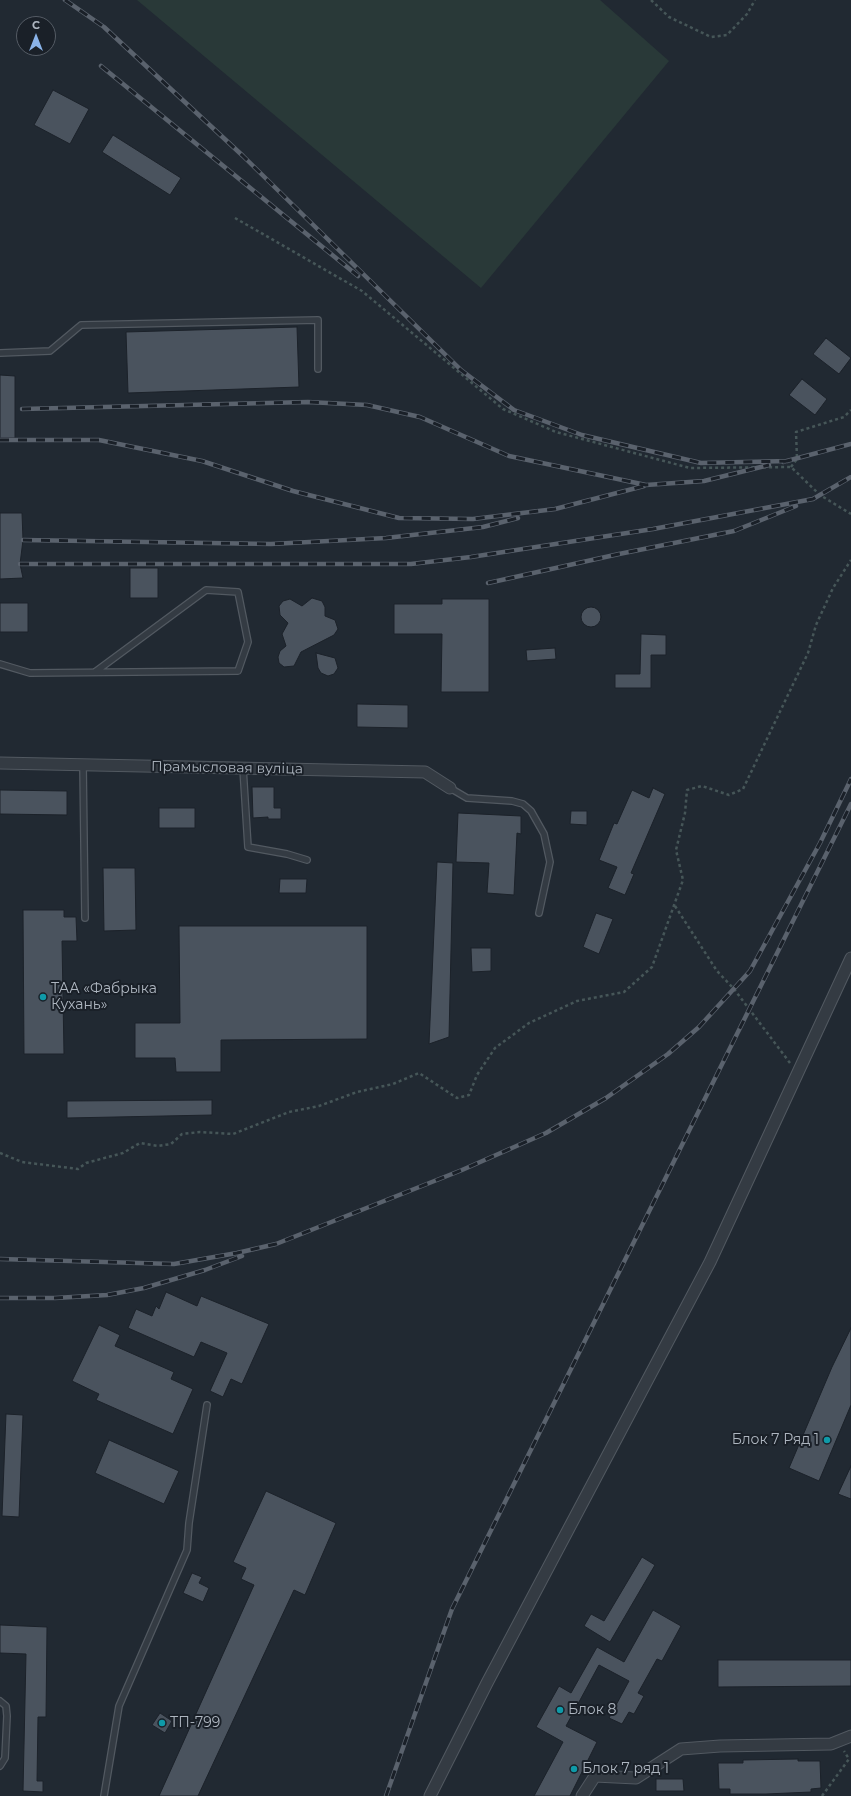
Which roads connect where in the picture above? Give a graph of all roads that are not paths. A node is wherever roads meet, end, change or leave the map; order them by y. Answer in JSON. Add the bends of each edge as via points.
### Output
{"nodes":[{"id":1,"x":0,"y":353,"type":"edge"},
{"id":2,"x":318,"y":369,"type":"dead end"},
{"id":3,"x":0,"y":664,"type":"edge"},
{"id":4,"x":94,"y":672,"type":"junction"},
{"id":5,"x":0,"y":763,"type":"edge"},
{"id":6,"x":83,"y":764,"type":"junction"},
{"id":7,"x":243,"y":768,"type":"junction"},
{"id":8,"x":450,"y":788,"type":"joint"},
{"id":9,"x":306,"y":860,"type":"dead end"},
{"id":10,"x":539,"y":913,"type":"dead end"},
{"id":11,"x":85,"y":918,"type":"dead end"},
{"id":12,"x":851,"y":958,"type":"edge"},
{"id":13,"x":207,"y":1405,"type":"dead end"},
{"id":14,"x":0,"y":1701,"type":"edge"},
{"id":15,"x":851,"y":1736,"type":"edge"},
{"id":16,"x":0,"y":1766,"type":"edge"},
{"id":17,"x":104,"y":1796,"type":"edge"},
{"id":18,"x":430,"y":1796,"type":"edge"},
{"id":19,"x":582,"y":1796,"type":"edge"}],
"edges":[{"from":1,"to":2,"type":"lane","via":[[50,351],[82,325],[318,320]]},
{"from":3,"to":4,"type":"lane","via":[[30,673]]},
{"from":4,"to":4,"type":"lane","via":[[238,671],[248,642],[238,592],[206,590]]},
{"from":5,"to":6,"type":"street","name":"Прамысловая вуліца"},
{"from":6,"to":7,"type":"street","name":"Прамысловая вуліца"},
{"from":6,"to":11,"type":"lane"},
{"from":7,"to":8,"type":"street","name":"Прамысловая вуліца","via":[[425,772]]},
{"from":7,"to":9,"type":"lane","via":[[248,847]]},
{"from":8,"to":10,"type":"lane","via":[[467,798],[512,801],[523,804],[530,811],[544,834],[550,862]]},
{"from":12,"to":18,"type":"street","via":[[710,1262]]},
{"from":13,"to":17,"type":"lane","via":[[187,1550],[119,1706]]},
{"from":14,"to":16,"type":"lane","via":[[6,1706],[7,1716],[5,1758]]},
{"from":15,"to":19,"type":"street","via":[[831,1744],[681,1749],[636,1778],[595,1776]]}]}
